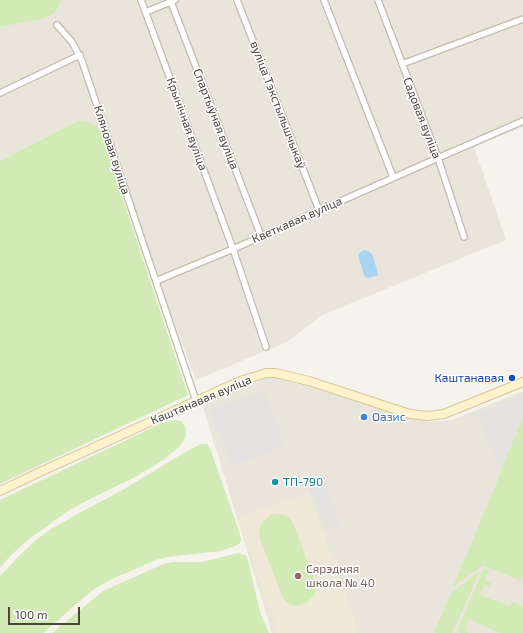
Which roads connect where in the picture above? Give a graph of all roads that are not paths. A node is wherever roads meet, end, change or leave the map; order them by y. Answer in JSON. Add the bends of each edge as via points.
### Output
{"nodes":[{"id":1,"x":141,"y":0,"type":"edge"},
{"id":2,"x":237,"y":0,"type":"edge"},
{"id":3,"x":324,"y":0,"type":"edge"},
{"id":4,"x":378,"y":0,"type":"edge"},
{"id":5,"x":173,"y":1,"type":"edge"},
{"id":6,"x":146,"y":12,"type":"junction"},
{"id":7,"x":523,"y":19,"type":"edge"},
{"id":8,"x":57,"y":25,"type":"dead end"},
{"id":9,"x":80,"y":55,"type":"junction"},
{"id":10,"x":402,"y":64,"type":"junction"},
{"id":11,"x":0,"y":93,"type":"edge"},
{"id":12,"x":523,"y":121,"type":"edge"},
{"id":13,"x":438,"y":158,"type":"junction"},
{"id":14,"x":393,"y":177,"type":"junction"},
{"id":15,"x":319,"y":210,"type":"junction"},
{"id":16,"x":261,"y":236,"type":"junction"},
{"id":17,"x":464,"y":237,"type":"dead end"},
{"id":18,"x":233,"y":249,"type":"junction"},
{"id":19,"x":156,"y":281,"type":"junction"},
{"id":20,"x":266,"y":346,"type":"dead end"},
{"id":21,"x":523,"y":382,"type":"edge"},
{"id":22,"x":196,"y":401,"type":"junction"},
{"id":23,"x":0,"y":491,"type":"edge"}],
"edges":[{"from":1,"to":6,"type":"street","name":"Крынічная вуліца"},
{"from":2,"to":15,"type":"street","name":"вуліца Тэкстыльшчыкаў"},
{"from":3,"to":14,"type":"street"},
{"from":4,"to":10,"type":"street","name":"Садовая вуліца"},
{"from":5,"to":6,"type":"street"},
{"from":5,"to":16,"type":"street","name":"Спартыўная вуліца"},
{"from":6,"to":18,"type":"street","name":"Крынічная вуліца"},
{"from":7,"to":10,"type":"street"},
{"from":8,"to":9,"type":"street","name":"Кляновая вуліца"},
{"from":9,"to":11,"type":"street"},
{"from":9,"to":19,"type":"street","name":"Кляновая вуліца"},
{"from":10,"to":13,"type":"street","name":"Садовая вуліца"},
{"from":12,"to":13,"type":"street","name":"Кветкавая вуліца"},
{"from":13,"to":14,"type":"street","name":"Кветкавая вуліца"},
{"from":13,"to":17,"type":"street","name":"Садовая вуліца"},
{"from":14,"to":15,"type":"street","name":"Кветкавая вуліца"},
{"from":15,"to":16,"type":"street","name":"Кветкавая вуліца"},
{"from":16,"to":18,"type":"street","name":"Кветкавая вуліца"},
{"from":18,"to":19,"type":"street","name":"Кветкавая вуліца"},
{"from":18,"to":20,"type":"street","name":"Крынічная вуліца"},
{"from":19,"to":22,"type":"street","name":"Кляновая вуліца"},
{"from":21,"to":22,"type":"main road","name":"Каштанавая вуліца","via":[[444,414],[428,416],[410,414],[310,381],[276,373],[266,373],[240,381]]},
{"from":22,"to":23,"type":"main road","name":"Каштанавая вуліца"}]}
